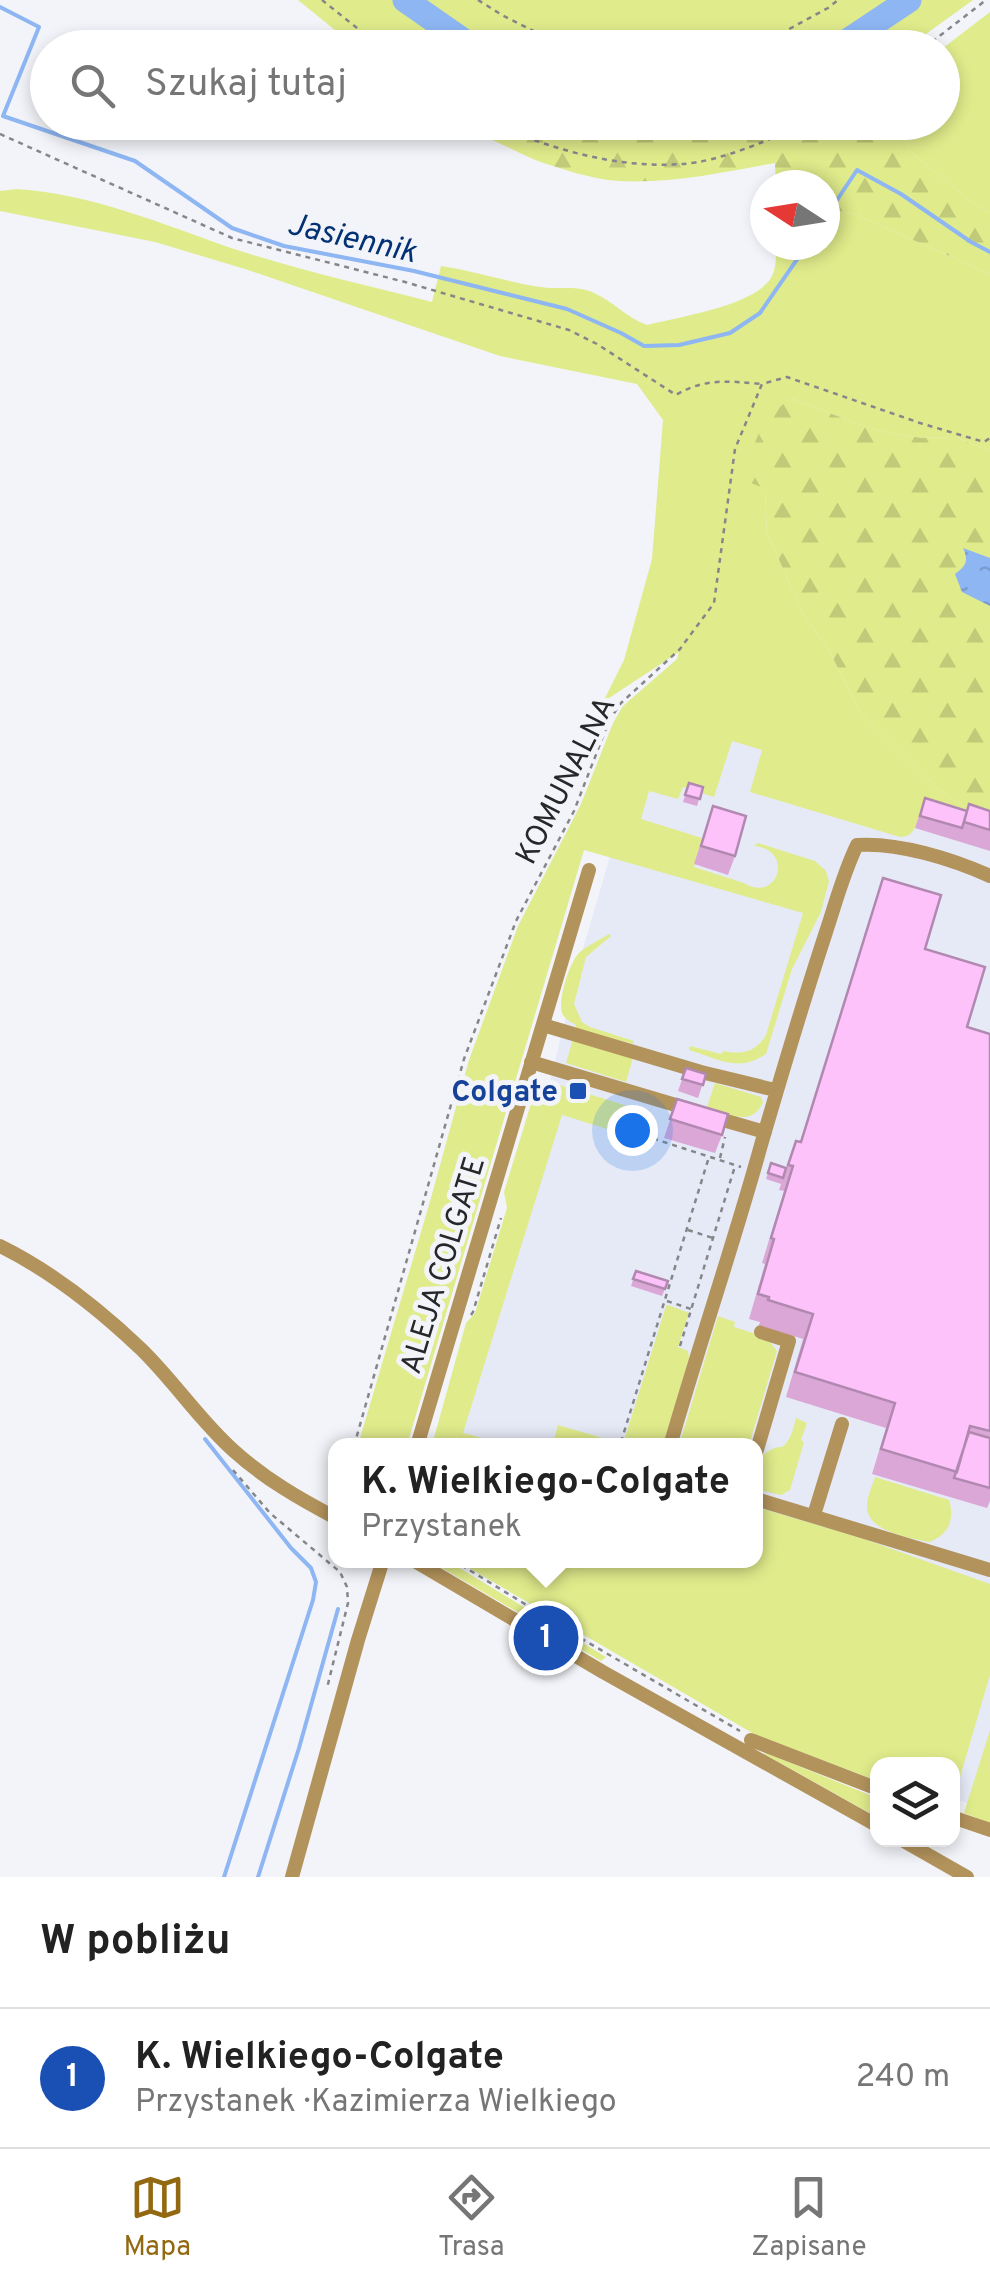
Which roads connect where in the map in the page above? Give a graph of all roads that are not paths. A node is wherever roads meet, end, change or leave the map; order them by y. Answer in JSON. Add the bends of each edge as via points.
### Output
{"nodes":[{"id":1,"x":589,"y":870,"type":"dead end"},
{"id":2,"x":990,"y":876,"type":"edge"},
{"id":3,"x":543,"y":1024,"type":"junction"},
{"id":4,"x":532,"y":1062,"type":"junction"},
{"id":5,"x":775,"y":1090,"type":"junction"},
{"id":6,"x":765,"y":1132,"type":"junction"},
{"id":7,"x":0,"y":1246,"type":"edge"},
{"id":8,"x":761,"y":1332,"type":"dead end"},
{"id":9,"x":842,"y":1424,"type":"dead end"},
{"id":10,"x":419,"y":1438,"type":"edge"},
{"id":11,"x":672,"y":1438,"type":"edge"},
{"id":12,"x":760,"y":1438,"type":"edge"},
{"id":13,"x":763,"y":1501,"type":"edge"},
{"id":14,"x":328,"y":1513,"type":"edge"},
{"id":15,"x":814,"y":1515,"type":"junction"},
{"id":16,"x":381,"y":1568,"type":"edge"},
{"id":17,"x":427,"y":1568,"type":"edge"},
{"id":18,"x":990,"y":1570,"type":"edge"},
{"id":19,"x":751,"y":1740,"type":"road end"},
{"id":20,"x":870,"y":1786,"type":"edge"},
{"id":21,"x":960,"y":1819,"type":"edge"},
{"id":22,"x":870,"y":1822,"type":"edge"},
{"id":23,"x":990,"y":1830,"type":"edge"},
{"id":24,"x":914,"y":1847,"type":"edge"},
{"id":25,"x":292,"y":1877,"type":"edge"},
{"id":26,"x":967,"y":1877,"type":"edge"}],
"edges":[{"from":1,"to":3,"type":"street","name":"ALEJA COLGATE"},
{"from":2,"to":5,"type":"street","via":[[892,846],[857,846]]},
{"from":3,"to":4,"type":"street","name":"ALEJA COLGATE"},
{"from":3,"to":5,"type":"street"},
{"from":4,"to":6,"type":"street"},
{"from":4,"to":10,"type":"street","name":"ALEJA COLGATE"},
{"from":5,"to":6,"type":"street"},
{"from":6,"to":11,"type":"street"},
{"from":7,"to":14,"type":"street","via":[[81,1298],[142,1350],[266,1478]]},
{"from":8,"to":12,"type":"street","via":[[789,1340]]},
{"from":9,"to":15,"type":"street"},
{"from":13,"to":15,"type":"street"},
{"from":15,"to":18,"type":"street"},
{"from":16,"to":25,"type":"street"},
{"from":17,"to":22,"type":"street"},
{"from":19,"to":20,"type":"street"},
{"from":21,"to":23,"type":"street"},
{"from":24,"to":26,"type":"street"}]}
